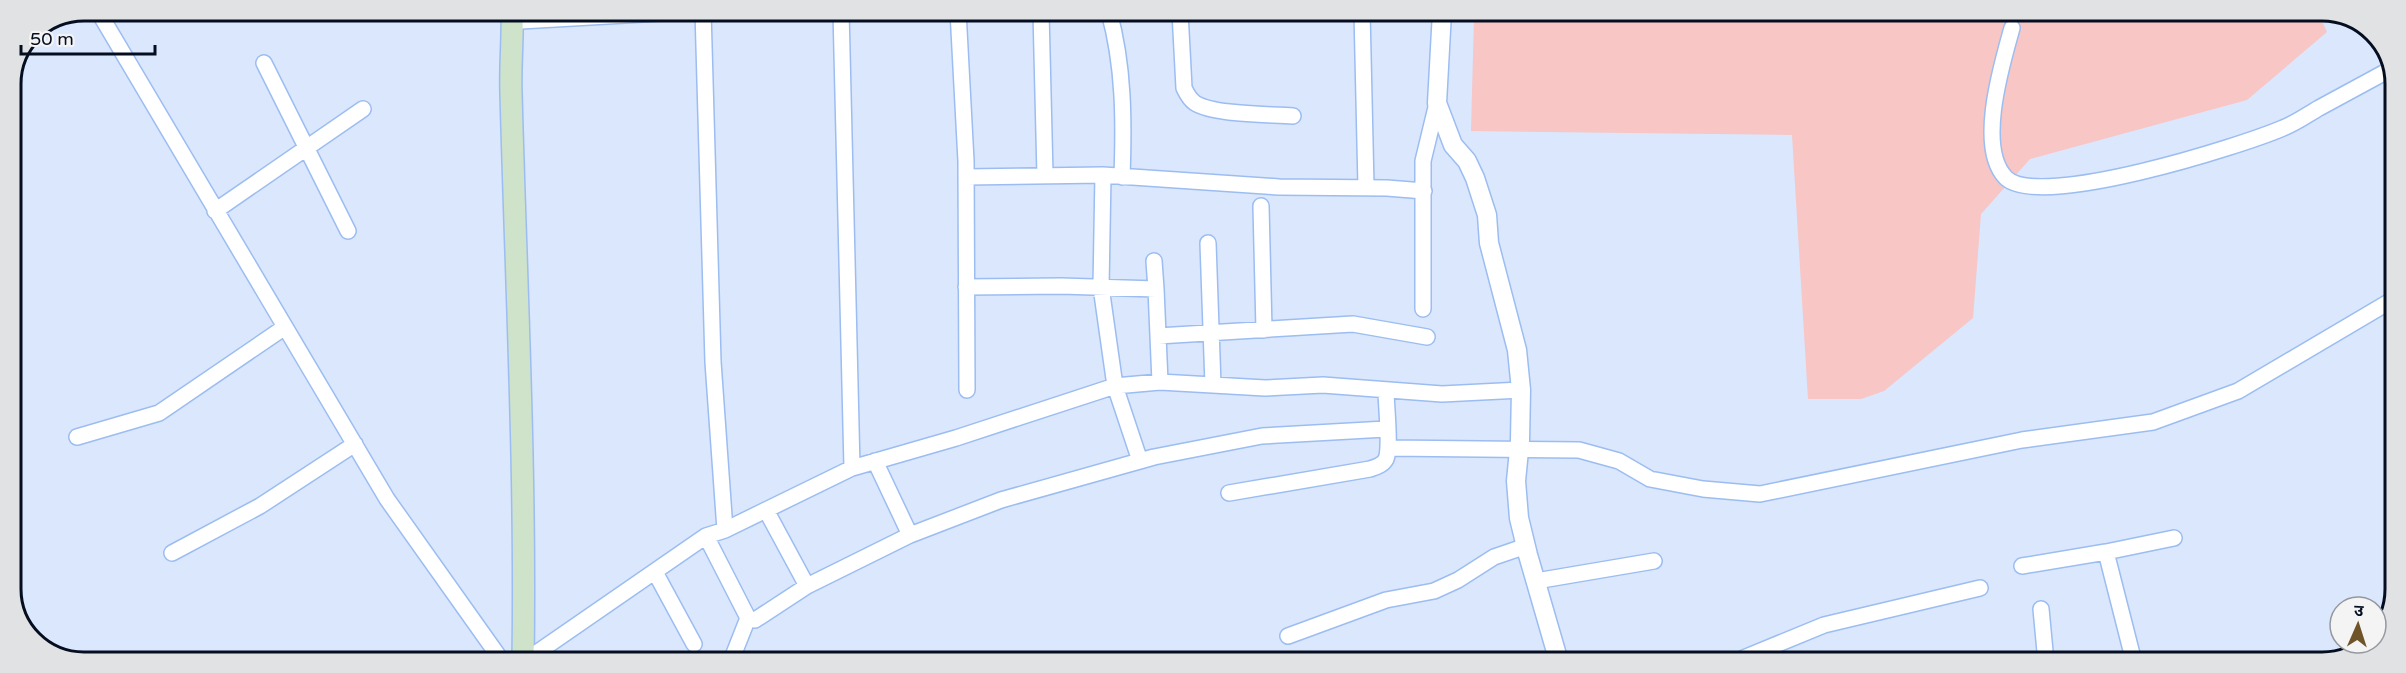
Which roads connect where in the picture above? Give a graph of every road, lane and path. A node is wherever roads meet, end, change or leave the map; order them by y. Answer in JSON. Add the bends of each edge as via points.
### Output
{"nodes":[{"id":1,"x":104,"y":21,"type":"edge"},
{"id":2,"x":512,"y":21,"type":"edge"},
{"id":3,"x":703,"y":21,"type":"edge"},
{"id":4,"x":841,"y":21,"type":"edge"},
{"id":5,"x":958,"y":21,"type":"edge"},
{"id":6,"x":1041,"y":21,"type":"edge"},
{"id":7,"x":1111,"y":21,"type":"edge"},
{"id":8,"x":1180,"y":21,"type":"edge"},
{"id":9,"x":1362,"y":21,"type":"edge"},
{"id":10,"x":1442,"y":21,"type":"edge"},
{"id":11,"x":2012,"y":28,"type":"dead end"},
{"id":12,"x":264,"y":63,"type":"dead end"},
{"id":13,"x":2384,"y":73,"type":"edge"},
{"id":14,"x":1437,"y":103,"type":"junction"},
{"id":15,"x":363,"y":109,"type":"dead end"},
{"id":16,"x":1293,"y":116,"type":"dead end"},
{"id":17,"x":307,"y":148,"type":"junction"},
{"id":18,"x":1103,"y":175,"type":"junction"},
{"id":19,"x":1045,"y":176,"type":"junction"},
{"id":20,"x":966,"y":177,"type":"junction"},
{"id":21,"x":1122,"y":177,"type":"junction"},
{"id":22,"x":1366,"y":187,"type":"junction"},
{"id":23,"x":1424,"y":191,"type":"junction"},
{"id":24,"x":1261,"y":206,"type":"dead end"},
{"id":25,"x":215,"y":211,"type":"junction"},
{"id":26,"x":348,"y":231,"type":"dead end"},
{"id":27,"x":1208,"y":243,"type":"dead end"},
{"id":28,"x":1154,"y":261,"type":"dead end"},
{"id":29,"x":1101,"y":287,"type":"junction"},
{"id":30,"x":1155,"y":289,"type":"junction"},
{"id":31,"x":966,"y":295,"type":"junction"},
{"id":32,"x":2385,"y":304,"type":"edge"},
{"id":33,"x":1423,"y":309,"type":"dead end"},
{"id":34,"x":285,"y":327,"type":"junction"},
{"id":35,"x":1264,"y":330,"type":"junction"},
{"id":36,"x":1210,"y":333,"type":"junction"},
{"id":37,"x":1158,"y":336,"type":"junction"},
{"id":38,"x":1427,"y":337,"type":"dead end"},
{"id":39,"x":1160,"y":382,"type":"junction"},
{"id":40,"x":1213,"y":385,"type":"junction"},
{"id":41,"x":1114,"y":386,"type":"junction"},
{"id":42,"x":967,"y":390,"type":"dead end"},
{"id":43,"x":1386,"y":390,"type":"junction"},
{"id":44,"x":1521,"y":390,"type":"junction"},
{"id":45,"x":1386,"y":429,"type":"junction"},
{"id":46,"x":77,"y":437,"type":"dead end"},
{"id":47,"x":355,"y":444,"type":"junction"},
{"id":48,"x":1389,"y":448,"type":"junction"},
{"id":49,"x":1519,"y":449,"type":"junction"},
{"id":50,"x":875,"y":461,"type":"junction"},
{"id":51,"x":1140,"y":461,"type":"junction"},
{"id":52,"x":852,"y":468,"type":"junction"},
{"id":53,"x":1229,"y":493,"type":"dead end"},
{"id":54,"x":766,"y":510,"type":"junction"},
{"id":55,"x":725,"y":530,"type":"junction"},
{"id":56,"x":910,"y":535,"type":"junction"},
{"id":57,"x":706,"y":536,"type":"junction"},
{"id":58,"x":2174,"y":538,"type":"dead end"},
{"id":59,"x":1526,"y":546,"type":"junction"},
{"id":60,"x":2106,"y":552,"type":"junction"},
{"id":61,"x":172,"y":553,"type":"dead end"},
{"id":62,"x":1654,"y":561,"type":"dead end"},
{"id":63,"x":2022,"y":566,"type":"dead end"},
{"id":64,"x":655,"y":572,"type":"junction"},
{"id":65,"x":1536,"y":581,"type":"junction"},
{"id":66,"x":807,"y":586,"type":"junction"},
{"id":67,"x":1980,"y":588,"type":"dead end"},
{"id":68,"x":2041,"y":609,"type":"dead end"},
{"id":69,"x":748,"y":618,"type":"junction"},
{"id":70,"x":1288,"y":636,"type":"dead end"},
{"id":71,"x":693,"y":644,"type":"dead end"},
{"id":72,"x":495,"y":652,"type":"edge"},
{"id":73,"x":524,"y":652,"type":"edge"},
{"id":74,"x":537,"y":652,"type":"edge"},
{"id":75,"x":735,"y":652,"type":"edge"},
{"id":76,"x":1556,"y":652,"type":"edge"},
{"id":77,"x":1758,"y":652,"type":"edge"},
{"id":78,"x":2045,"y":652,"type":"edge"},
{"id":79,"x":2131,"y":652,"type":"edge"}],
"edges":[{"from":1,"to":25,"type":"street"},
{"from":2,"to":73,"type":"main road"},
{"from":3,"to":55,"type":"street","via":[[712,345]]},
{"from":4,"to":52,"type":"street"},
{"from":5,"to":20,"type":"street"},
{"from":6,"to":19,"type":"street"},
{"from":7,"to":21,"type":"street","via":[[1117,41],[1124,122]]},
{"from":8,"to":16,"type":"street","via":[[1184,88],[1194,103],[1209,109]]},
{"from":9,"to":22,"type":"street"},
{"from":10,"to":14,"type":"street"},
{"from":11,"to":13,"type":"street","via":[[1994,96],[1993,134],[1997,162],[2007,179],[2022,186],[2049,188],[2153,170],[2284,128]]},
{"from":12,"to":17,"type":"street"},
{"from":14,"to":23,"type":"street","via":[[1426,141]]},
{"from":14,"to":44,"type":"street","via":[[1453,145],[1475,178],[1487,215],[1489,243],[1517,351]]},
{"from":15,"to":17,"type":"street"},
{"from":17,"to":25,"type":"street"},
{"from":17,"to":26,"type":"street"},
{"from":18,"to":19,"type":"street"},
{"from":18,"to":21,"type":"street"},
{"from":18,"to":29,"type":"street"},
{"from":19,"to":20,"type":"street"},
{"from":20,"to":31,"type":"street"},
{"from":21,"to":22,"type":"street","via":[[1279,187]]},
{"from":22,"to":23,"type":"street"},
{"from":23,"to":33,"type":"street"},
{"from":24,"to":35,"type":"street"},
{"from":25,"to":34,"type":"street"},
{"from":27,"to":36,"type":"street"},
{"from":28,"to":30,"type":"street"},
{"from":29,"to":30,"type":"street"},
{"from":29,"to":31,"type":"street"},
{"from":29,"to":41,"type":"street"},
{"from":30,"to":37,"type":"street"},
{"from":31,"to":42,"type":"street"},
{"from":32,"to":49,"type":"street","via":[[2238,391],[2153,422],[2022,441],[1760,494],[1650,479],[1619,461],[1579,450]]},
{"from":34,"to":46,"type":"street","via":[[159,413]]},
{"from":34,"to":47,"type":"street"},
{"from":35,"to":36,"type":"street"},
{"from":35,"to":38,"type":"street","via":[[1353,324]]},
{"from":36,"to":37,"type":"street"},
{"from":36,"to":40,"type":"street"},
{"from":37,"to":39,"type":"street"},
{"from":39,"to":40,"type":"street"},
{"from":39,"to":41,"type":"street"},
{"from":40,"to":43,"type":"street","via":[[1323,385]]},
{"from":41,"to":50,"type":"street"},
{"from":41,"to":51,"type":"street"},
{"from":43,"to":44,"type":"street","via":[[1442,394]]},
{"from":43,"to":45,"type":"street"},
{"from":44,"to":49,"type":"street"},
{"from":45,"to":48,"type":"street"},
{"from":45,"to":51,"type":"street","via":[[1262,436]]},
{"from":47,"to":61,"type":"street","via":[[260,506]]},
{"from":47,"to":72,"type":"street","via":[[387,499]]},
{"from":48,"to":49,"type":"street"},
{"from":48,"to":53,"type":"street","via":[[1385,460],[1370,469]]},
{"from":49,"to":59,"type":"street","via":[[1516,481]]},
{"from":50,"to":52,"type":"street"},
{"from":50,"to":56,"type":"street"},
{"from":51,"to":56,"type":"street","via":[[1001,500]]},
{"from":52,"to":54,"type":"street"},
{"from":54,"to":55,"type":"street"},
{"from":54,"to":66,"type":"street"},
{"from":55,"to":57,"type":"street"},
{"from":56,"to":66,"type":"street"},
{"from":57,"to":64,"type":"street"},
{"from":57,"to":69,"type":"street"},
{"from":58,"to":60,"type":"street"},
{"from":59,"to":65,"type":"street"},
{"from":59,"to":70,"type":"street","via":[[1494,556],[1434,591],[1386,600]]},
{"from":60,"to":63,"type":"street"},
{"from":60,"to":79,"type":"street"},
{"from":62,"to":65,"type":"street"},
{"from":64,"to":71,"type":"street"},
{"from":64,"to":74,"type":"street"},
{"from":65,"to":76,"type":"street"},
{"from":66,"to":69,"type":"street","via":[[754,620]]},
{"from":67,"to":77,"type":"street","via":[[1824,625]]},
{"from":68,"to":78,"type":"street"},
{"from":69,"to":75,"type":"street"}]}
